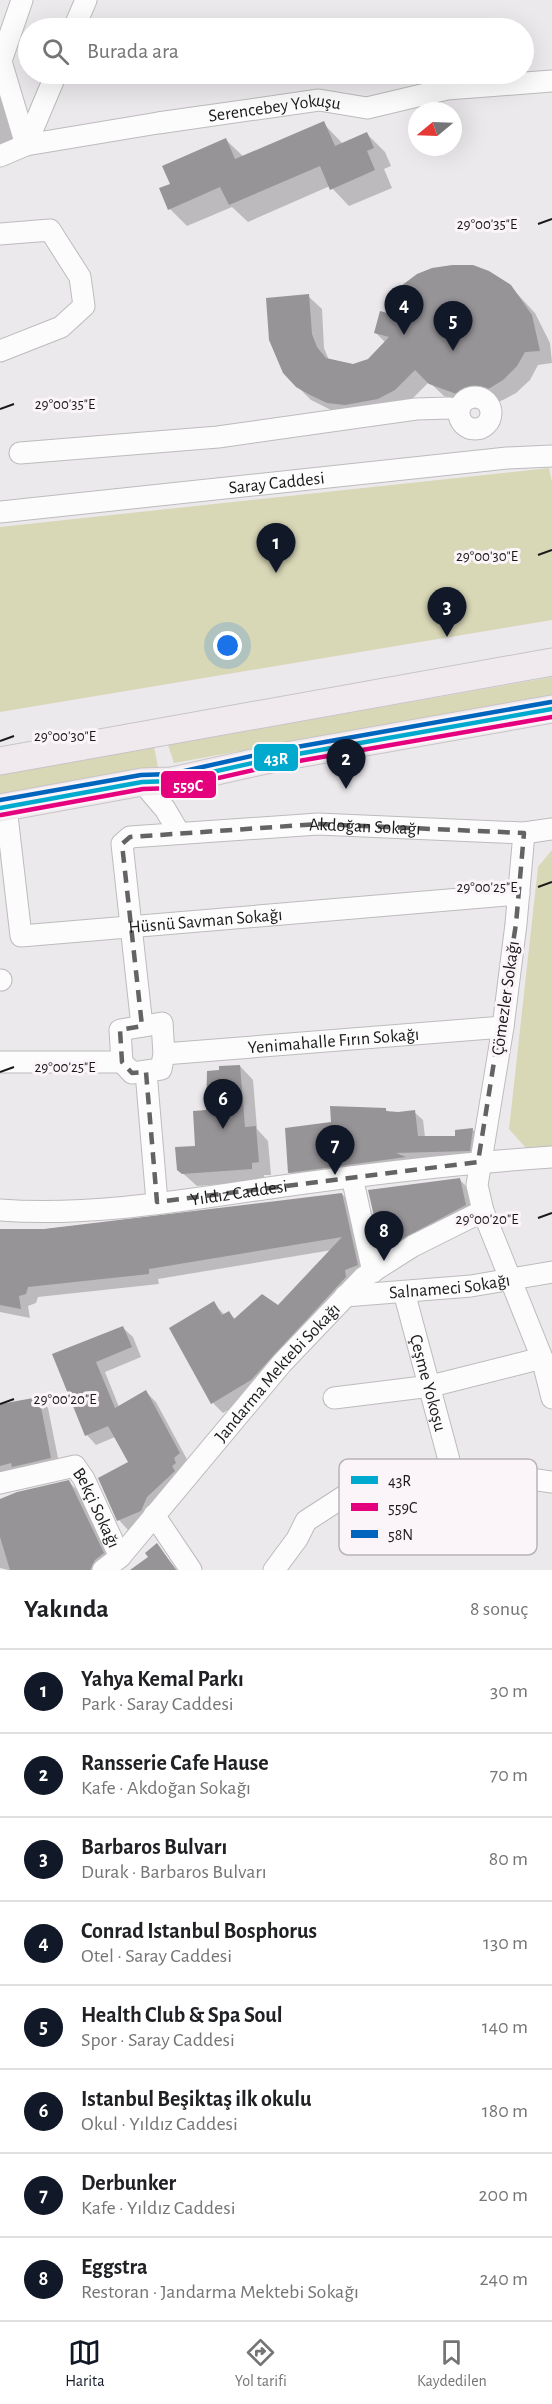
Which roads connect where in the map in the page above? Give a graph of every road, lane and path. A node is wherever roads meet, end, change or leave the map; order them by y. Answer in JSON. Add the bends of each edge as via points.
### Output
{"nodes":[{"id":1,"x":22,"y":0,"type":"edge"},
{"id":2,"x":86,"y":0,"type":"edge"},
{"id":3,"x":78,"y":18,"type":"edge"},
{"id":4,"x":1,"y":58,"type":"edge"},
{"id":5,"x":552,"y":81,"type":"edge"},
{"id":6,"x":534,"y":82,"type":"edge"},
{"id":7,"x":52,"y":84,"type":"edge"},
{"id":8,"x":513,"y":84,"type":"edge"},
{"id":9,"x":26,"y":145,"type":"junction"},
{"id":10,"x":0,"y":156,"type":"edge"},
{"id":11,"x":0,"y":234,"type":"edge"},
{"id":12,"x":0,"y":351,"type":"edge"},
{"id":13,"x":20,"y":453,"type":"dead end"},
{"id":14,"x":552,"y":456,"type":"edge"},
{"id":15,"x":483,"y":461,"type":"junction"},
{"id":16,"x":0,"y":512,"type":"edge"},
{"id":17,"x":552,"y":662,"type":"edge"},
{"id":18,"x":552,"y":709,"type":"edge"},
{"id":19,"x":0,"y":762,"type":"edge"},
{"id":20,"x":142,"y":782,"type":"junction"},
{"id":21,"x":3,"y":807,"type":"edge"},
{"id":22,"x":552,"y":829,"type":"edge"},
{"id":23,"x":178,"y":831,"type":"junction"},
{"id":24,"x":524,"y":833,"type":"junction"},
{"id":25,"x":519,"y":894,"type":"junction"},
{"id":26,"x":130,"y":927,"type":"junction"},
{"id":27,"x":142,"y":1026,"type":"junction"},
{"id":28,"x":503,"y":1027,"type":"junction"},
{"id":29,"x":164,"y":1054,"type":"junction"},
{"id":30,"x":0,"y":1062,"type":"edge"},
{"id":31,"x":122,"y":1062,"type":"junction"},
{"id":32,"x":146,"y":1072,"type":"junction"},
{"id":33,"x":552,"y":1157,"type":"edge"},
{"id":34,"x":478,"y":1162,"type":"junction"},
{"id":35,"x":352,"y":1177,"type":"junction"},
{"id":36,"x":158,"y":1202,"type":"junction"},
{"id":37,"x":0,"y":1210,"type":"edge"},
{"id":38,"x":483,"y":1211,"type":"junction"},
{"id":39,"x":373,"y":1272,"type":"junction"},
{"id":40,"x":552,"y":1272,"type":"edge"},
{"id":41,"x":512,"y":1279,"type":"junction"},
{"id":42,"x":404,"y":1292,"type":"junction"},
{"id":43,"x":345,"y":1296,"type":"junction"},
{"id":44,"x":542,"y":1358,"type":"junction"},
{"id":45,"x":431,"y":1386,"type":"junction"},
{"id":46,"x":551,"y":1391,"type":"edge"},
{"id":47,"x":334,"y":1398,"type":"dead end"},
{"id":48,"x":449,"y":1459,"type":"edge"},
{"id":49,"x":537,"y":1480,"type":"edge"},
{"id":50,"x":552,"y":1482,"type":"edge"},
{"id":51,"x":0,"y":1483,"type":"edge"},
{"id":52,"x":339,"y":1500,"type":"edge"},
{"id":53,"x":154,"y":1515,"type":"junction"},
{"id":54,"x":120,"y":1557,"type":"junction"},
{"id":55,"x":103,"y":1570,"type":"edge"},
{"id":56,"x":191,"y":1570,"type":"edge"},
{"id":57,"x":274,"y":1570,"type":"edge"}],
"edges":[{"from":1,"to":4,"type":"street"},
{"from":2,"to":3,"type":"street"},
{"from":4,"to":9,"type":"street"},
{"from":5,"to":6,"type":"street","name":"Serencebey Yokuşu"},
{"from":7,"to":9,"type":"street"},
{"from":8,"to":9,"type":"street","name":"Serencebey Yokuşu","via":[[447,89],[367,108],[320,100]]},
{"from":9,"to":10,"type":"street","name":"Serencebey Yokuşu"},
{"from":11,"to":12,"type":"street","via":[[50,230],[80,277],[84,306],[61,327]]},
{"from":13,"to":15,"type":"street","via":[[218,437],[416,409],[458,410],[468,398],[484,400],[491,409],[490,420],[478,430]]},
{"from":14,"to":15,"type":"street","name":"Saray Caddesi"},
{"from":15,"to":16,"type":"street","name":"Saray Caddesi"},
{"from":17,"to":19,"type":"main road"},
{"from":18,"to":20,"type":"main road","via":[[275,758],[172,781]]},
{"from":20,"to":21,"type":"main road"},
{"from":20,"to":23,"type":"street"},
{"from":21,"to":26,"type":"street","name":"Hüsnü Savman Sokağı","via":[[21,936]]},
{"from":22,"to":24,"type":"street","name":"Akdoğan Sokağı"},
{"from":23,"to":24,"type":"street","name":"Akdoğan Sokağı","via":[[318,824]]},
{"from":23,"to":26,"type":"street","name":"Akdoğan Sokağı","via":[[130,837],[122,844]]},
{"from":24,"to":25,"type":"street","name":"Çömezler Sokağı"},
{"from":25,"to":26,"type":"street","name":"Hüsnü Savman Sokağı"},
{"from":25,"to":28,"type":"street","name":"Çömezler Sokağı"},
{"from":26,"to":27,"type":"street"},
{"from":27,"to":29,"type":"street","via":[[162,1023]]},
{"from":27,"to":31,"type":"street","via":[[120,1030]]},
{"from":28,"to":29,"type":"street","name":"Yenimahalle Fırın Sokağı"},
{"from":28,"to":34,"type":"street","name":"Çömezler Sokağı"},
{"from":29,"to":32,"type":"street","via":[[161,1069]]},
{"from":30,"to":31,"type":"street"},
{"from":31,"to":32,"type":"street","via":[[132,1073]]},
{"from":32,"to":36,"type":"street"},
{"from":33,"to":34,"type":"street","name":"Yıldız Caddesi"},
{"from":34,"to":35,"type":"street","name":"Yıldız Caddesi"},
{"from":34,"to":38,"type":"street","name":"Çömezler Sokağı","via":[[477,1185]]},
{"from":35,"to":36,"type":"street","name":"Yıldız Caddesi"},
{"from":35,"to":39,"type":"street"},
{"from":36,"to":37,"type":"street","name":"Yıldız Caddesi","via":[[36,1213]]},
{"from":38,"to":39,"type":"street","name":"Jandarma Mektebi Sokağı","via":[[413,1246]]},
{"from":38,"to":41,"type":"street","name":"Çömezler Sokağı"},
{"from":39,"to":43,"type":"street","name":"Jandarma Mektebi Sokağı"},
{"from":40,"to":41,"type":"street","name":"Salnameci Sokağı"},
{"from":41,"to":42,"type":"street","name":"Salnameci Sokağı"},
{"from":41,"to":44,"type":"street","name":"Çömezler Sokağı"},
{"from":42,"to":43,"type":"street","name":"Salnameci Sokağı"},
{"from":42,"to":45,"type":"street","name":"Çeşme Yokoşu"},
{"from":43,"to":53,"type":"street","name":"Jandarma Mektebi Sokağı","via":[[282,1363]]},
{"from":44,"to":45,"type":"street"},
{"from":44,"to":46,"type":"street","name":"Çömezler Sokağı"},
{"from":45,"to":47,"type":"street"},
{"from":45,"to":48,"type":"street","name":"Çeşme Yokoşu"},
{"from":49,"to":50,"type":"street"},
{"from":51,"to":54,"type":"street","name":"Bekçi Sokağı","via":[[75,1466]]},
{"from":52,"to":57,"type":"street","via":[[306,1521]]},
{"from":53,"to":54,"type":"street","name":"Jandarma Mektebi Sokağı"},
{"from":53,"to":56,"type":"street"},
{"from":54,"to":55,"type":"street","name":"Jandarma Mektebi Sokağı"}]}
